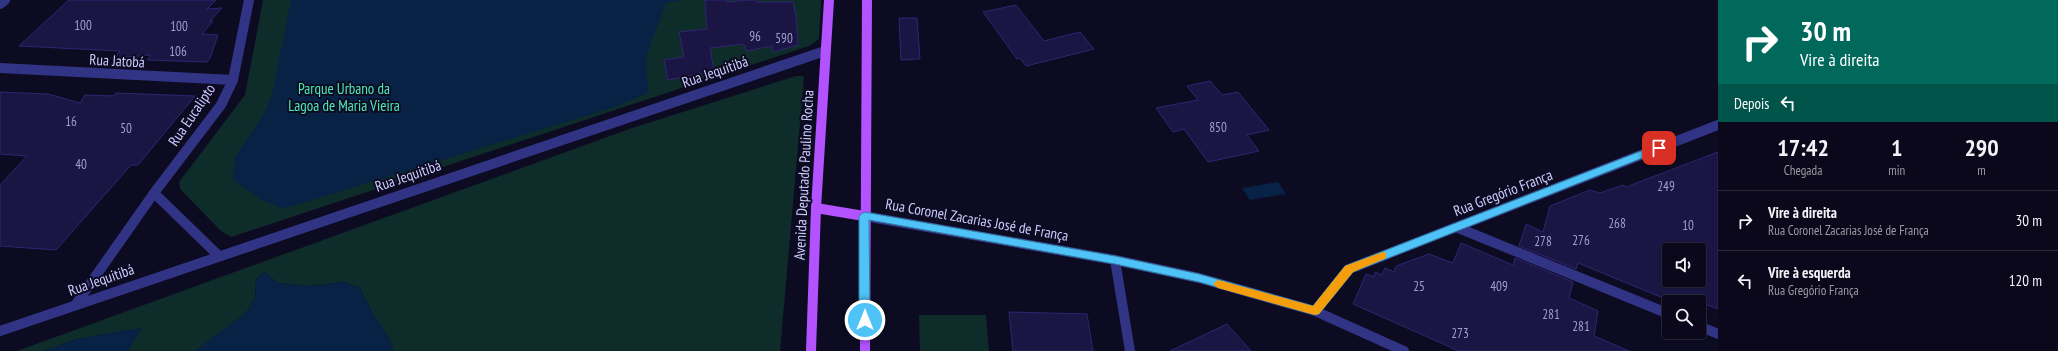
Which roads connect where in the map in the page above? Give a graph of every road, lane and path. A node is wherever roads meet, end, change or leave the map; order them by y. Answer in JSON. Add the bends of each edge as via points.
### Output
{"nodes":[{"id":1,"x":5,"y":0,"type":"edge"},
{"id":2,"x":249,"y":0,"type":"edge"},
{"id":3,"x":829,"y":0,"type":"edge"},
{"id":4,"x":867,"y":0,"type":"edge"},
{"id":5,"x":0,"y":4,"type":"edge"},
{"id":6,"x":825,"y":51,"type":"junction"},
{"id":7,"x":0,"y":68,"type":"edge"},
{"id":8,"x":233,"y":80,"type":"junction"},
{"id":9,"x":1718,"y":124,"type":"edge"},
{"id":10,"x":154,"y":193,"type":"junction"},
{"id":11,"x":816,"y":208,"type":"junction"},
{"id":12,"x":864,"y":216,"type":"junction"},
{"id":13,"x":1456,"y":227,"type":"junction"},
{"id":14,"x":219,"y":256,"type":"junction"},
{"id":15,"x":1115,"y":260,"type":"junction"},
{"id":16,"x":76,"y":304,"type":"junction"},
{"id":17,"x":1315,"y":311,"type":"junction"},
{"id":18,"x":1662,"y":311,"type":"edge"},
{"id":19,"x":1706,"y":329,"type":"edge"},
{"id":20,"x":0,"y":331,"type":"edge"},
{"id":21,"x":1718,"y":334,"type":"edge"},
{"id":22,"x":811,"y":351,"type":"edge"},
{"id":23,"x":865,"y":351,"type":"edge"},
{"id":24,"x":1130,"y":351,"type":"edge"},
{"id":25,"x":1404,"y":351,"type":"edge"}],
"edges":[{"from":1,"to":5,"type":"street"},
{"from":2,"to":8,"type":"street","name":"Rua Eucalipto"},
{"from":3,"to":6,"type":"main road","name":"Avenida Deputado Paulino Rocha"},
{"from":4,"to":12,"type":"main road"},
{"from":6,"to":11,"type":"main road","name":"Avenida Deputado Paulino Rocha"},
{"from":6,"to":14,"type":"street","name":"Rua Jequitibá"},
{"from":7,"to":8,"type":"street","name":"Rua Jatobá"},
{"from":8,"to":10,"type":"street","name":"Rua Eucalipto","via":[[221,105]]},
{"from":9,"to":13,"type":"street","name":"Rua Gregório França"},
{"from":10,"to":14,"type":"street"},
{"from":10,"to":16,"type":"street","name":"Rua Eucalipto"},
{"from":11,"to":12,"type":"main road"},
{"from":11,"to":22,"type":"main road","name":"Avenida Deputado Paulino Rocha"},
{"from":12,"to":15,"type":"street","name":"Rua Coronel Zacarias José de França"},
{"from":12,"to":23,"type":"main road"},
{"from":13,"to":17,"type":"street","name":"Rua Gregório França","via":[[1349,269]]},
{"from":13,"to":18,"type":"street"},
{"from":14,"to":16,"type":"street","name":"Rua Jequitibá"},
{"from":15,"to":17,"type":"street","name":"Rua Coronel Zacarias José de França","via":[[1199,278]]},
{"from":15,"to":24,"type":"street"},
{"from":16,"to":20,"type":"street","name":"Rua Jequitibá"},
{"from":17,"to":25,"type":"street","name":"Rua Coronel Zacarias José de França"},
{"from":19,"to":21,"type":"street"}]}
